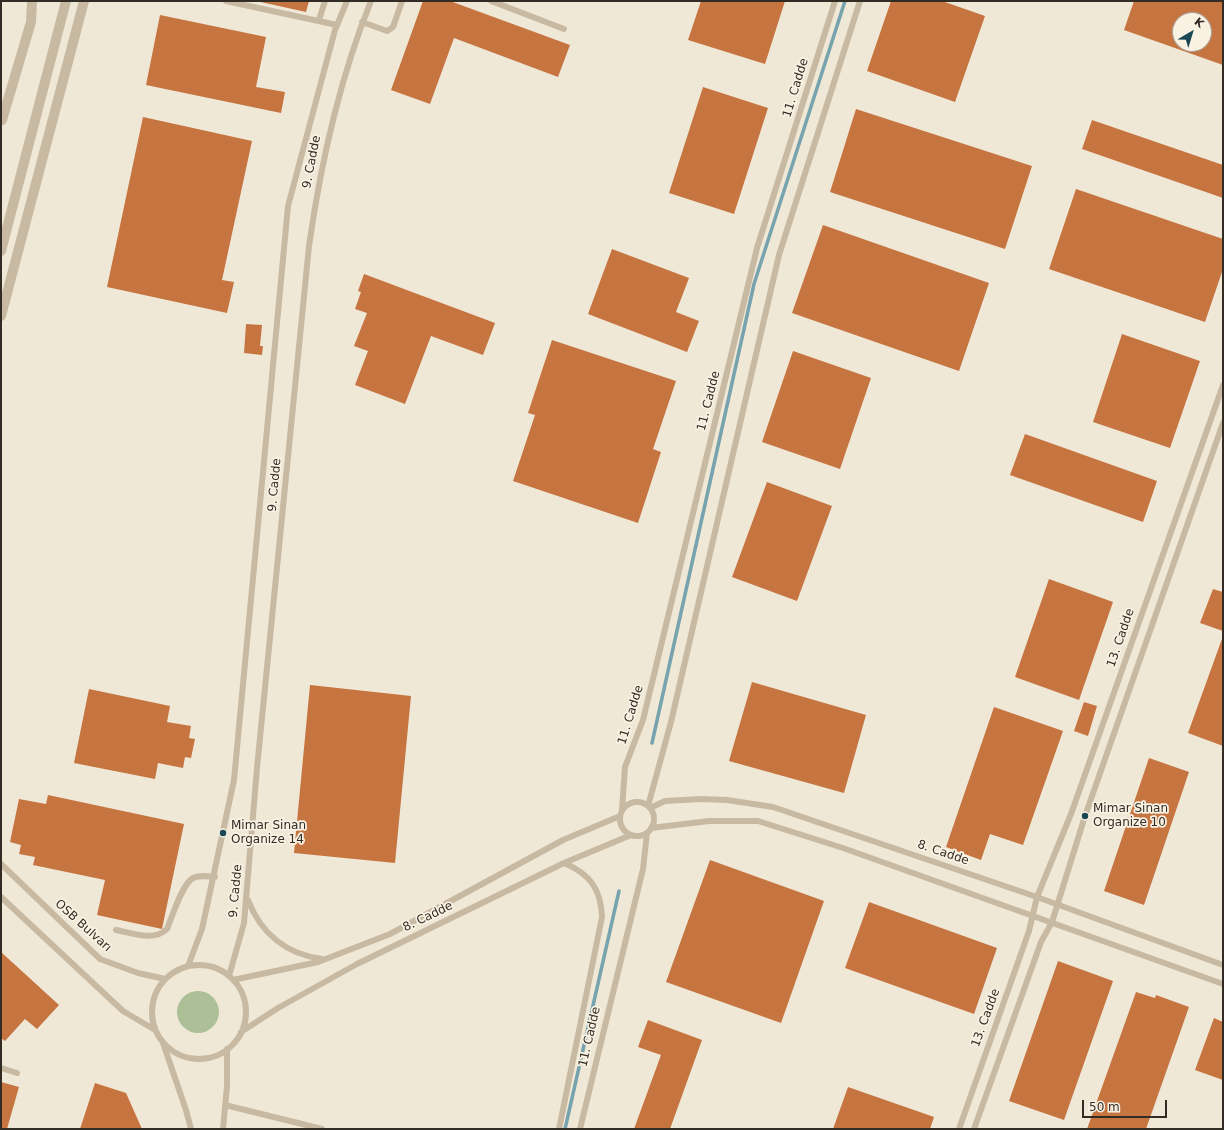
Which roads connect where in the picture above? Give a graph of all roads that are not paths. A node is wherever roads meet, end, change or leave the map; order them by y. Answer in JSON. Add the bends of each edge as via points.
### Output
{"nodes":[{"id":1,"x":32,"y":1,"type":"edge"},
{"id":2,"x":66,"y":1,"type":"edge"},
{"id":3,"x":84,"y":1,"type":"edge"},
{"id":4,"x":226,"y":1,"type":"edge"},
{"id":5,"x":325,"y":1,"type":"edge"},
{"id":6,"x":347,"y":1,"type":"edge"},
{"id":7,"x":371,"y":1,"type":"edge"},
{"id":8,"x":402,"y":1,"type":"edge"},
{"id":9,"x":491,"y":1,"type":"edge"},
{"id":10,"x":835,"y":1,"type":"edge"},
{"id":11,"x":860,"y":1,"type":"edge"},
{"id":12,"x":318,"y":20,"type":"junction"},
{"id":13,"x":362,"y":22,"type":"junction"},
{"id":14,"x":337,"y":25,"type":"junction"},
{"id":15,"x":564,"y":29,"type":"dead end"},
{"id":16,"x":2,"y":120,"type":"dead end"},
{"id":17,"x":1,"y":251,"type":"edge"},
{"id":18,"x":1,"y":316,"type":"edge"},
{"id":19,"x":1223,"y":385,"type":"edge"},
{"id":20,"x":1223,"y":423,"type":"edge"},
{"id":21,"x":649,"y":807,"type":"junction"},
{"id":22,"x":621,"y":813,"type":"junction"},
{"id":23,"x":649,"y":830,"type":"junction"},
{"id":24,"x":631,"y":835,"type":"junction"},
{"id":25,"x":564,"y":863,"type":"junction"},
{"id":26,"x":1,"y":864,"type":"edge"},
{"id":27,"x":214,"y":877,"type":"junction"},
{"id":28,"x":1,"y":897,"type":"edge"},
{"id":29,"x":1037,"y":897,"type":"junction"},
{"id":30,"x":247,"y":898,"type":"junction"},
{"id":31,"x":1057,"y":905,"type":"junction"},
{"id":32,"x":1032,"y":915,"type":"junction"},
{"id":33,"x":1052,"y":922,"type":"junction"},
{"id":34,"x":116,"y":930,"type":"dead end"},
{"id":35,"x":324,"y":959,"type":"junction"},
{"id":36,"x":1223,"y":965,"type":"edge"},
{"id":37,"x":188,"y":966,"type":"junction"},
{"id":38,"x":231,"y":978,"type":"junction"},
{"id":39,"x":164,"y":979,"type":"junction"},
{"id":40,"x":1223,"y":984,"type":"edge"},
{"id":41,"x":155,"y":1030,"type":"junction"},
{"id":42,"x":241,"y":1032,"type":"junction"},
{"id":43,"x":163,"y":1042,"type":"junction"},
{"id":44,"x":227,"y":1049,"type":"junction"},
{"id":45,"x":1,"y":1068,"type":"edge"},
{"id":46,"x":17,"y":1073,"type":"dead end"},
{"id":47,"x":225,"y":1105,"type":"junction"},
{"id":48,"x":191,"y":1129,"type":"edge"},
{"id":49,"x":223,"y":1129,"type":"edge"},
{"id":50,"x":322,"y":1129,"type":"edge"},
{"id":51,"x":559,"y":1129,"type":"edge"},
{"id":52,"x":580,"y":1129,"type":"edge"},
{"id":53,"x":959,"y":1129,"type":"edge"},
{"id":54,"x":974,"y":1129,"type":"edge"}],
"edges":[{"from":1,"to":16,"type":"street","via":[[31,22]]},
{"from":2,"to":17,"type":"street"},
{"from":3,"to":18,"type":"street"},
{"from":4,"to":12,"type":"lane"},
{"from":5,"to":12,"type":"lane"},
{"from":6,"to":14,"type":"lane","name":"9. Cadde"},
{"from":7,"to":13,"type":"lane","name":"9. Cadde"},
{"from":8,"to":13,"type":"lane","via":[[393,28],[387,31]]},
{"from":9,"to":15,"type":"lane"},
{"from":10,"to":22,"type":"lane","name":"11. Cadde","via":[[757,248],[643,720],[625,767]]},
{"from":11,"to":21,"type":"lane","via":[[779,255]]},
{"from":12,"to":14,"type":"lane"},
{"from":13,"to":30,"type":"lane","name":"9. Cadde","via":[[331,122],[309,246],[257,768]]},
{"from":14,"to":27,"type":"lane","name":"9. Cadde","via":[[288,206],[234,780]]},
{"from":19,"to":29,"type":"lane","name":"13. Cadde","via":[[1076,800]]},
{"from":20,"to":31,"type":"lane","name":"13. Cadde","via":[[1085,816]]},
{"from":21,"to":22,"type":"lane","via":[[637,802],[632,803]]},
{"from":21,"to":23,"type":"lane","via":[[654,817]]},
{"from":21,"to":29,"type":"lane","name":"8. Cadde","via":[[665,801],[701,799],[772,807]]},
{"from":22,"to":24,"type":"lane","via":[[622,827]]},
{"from":22,"to":35,"type":"lane","name":"8. Cadde","via":[[563,840],[390,934]]},
{"from":23,"to":24,"type":"lane","via":[[642,836]]},
{"from":23,"to":32,"type":"lane","via":[[708,822],[758,821],[843,848]]},
{"from":23,"to":52,"type":"lane","name":"11. Cadde","via":[[643,869]]},
{"from":24,"to":25,"type":"lane","name":"8. Cadde"},
{"from":25,"to":42,"type":"lane","name":"8. Cadde","via":[[357,964]]},
{"from":25,"to":51,"type":"lane","name":"11. Cadde","via":[[582,873],[594,886],[602,901],[602,917]]},
{"from":26,"to":39,"type":"lane","name":"OSB Bulvarı","via":[[100,959],[138,973]]},
{"from":27,"to":34,"type":"lane","via":[[200,876],[191,879],[167,929],[161,934],[152,936]]},
{"from":27,"to":37,"type":"lane","name":"9. Cadde","via":[[202,929]]},
{"from":28,"to":41,"type":"lane","via":[[124,1011]]},
{"from":29,"to":31,"type":"lane","name":"8. Cadde"},
{"from":29,"to":32,"type":"lane","name":"13. Cadde"},
{"from":30,"to":35,"type":"lane","via":[[263,927],[279,943],[301,954]]},
{"from":30,"to":38,"type":"lane","name":"9. Cadde"},
{"from":31,"to":33,"type":"lane","name":"13. Cadde"},
{"from":31,"to":36,"type":"lane","name":"8. Cadde"},
{"from":32,"to":33,"type":"lane"},
{"from":32,"to":53,"type":"lane","name":"13. Cadde","via":[[1029,931]]},
{"from":33,"to":40,"type":"lane"},
{"from":33,"to":54,"type":"lane","via":[[1040,942]]},
{"from":35,"to":38,"type":"lane","name":"8. Cadde"},
{"from":37,"to":38,"type":"lane","via":[[211,966]]},
{"from":37,"to":39,"type":"lane","via":[[176,970]]},
{"from":38,"to":42,"type":"lane","via":[[239,987],[245,1002]]},
{"from":39,"to":41,"type":"lane","via":[[152,1003]]},
{"from":41,"to":43,"type":"lane"},
{"from":42,"to":44,"type":"lane"},
{"from":43,"to":44,"type":"lane","via":[[173,1051],[186,1057],[207,1057]]},
{"from":43,"to":48,"type":"lane"},
{"from":44,"to":47,"type":"lane"},
{"from":45,"to":46,"type":"lane"},
{"from":47,"to":49,"type":"lane"},
{"from":47,"to":50,"type":"lane"}]}
